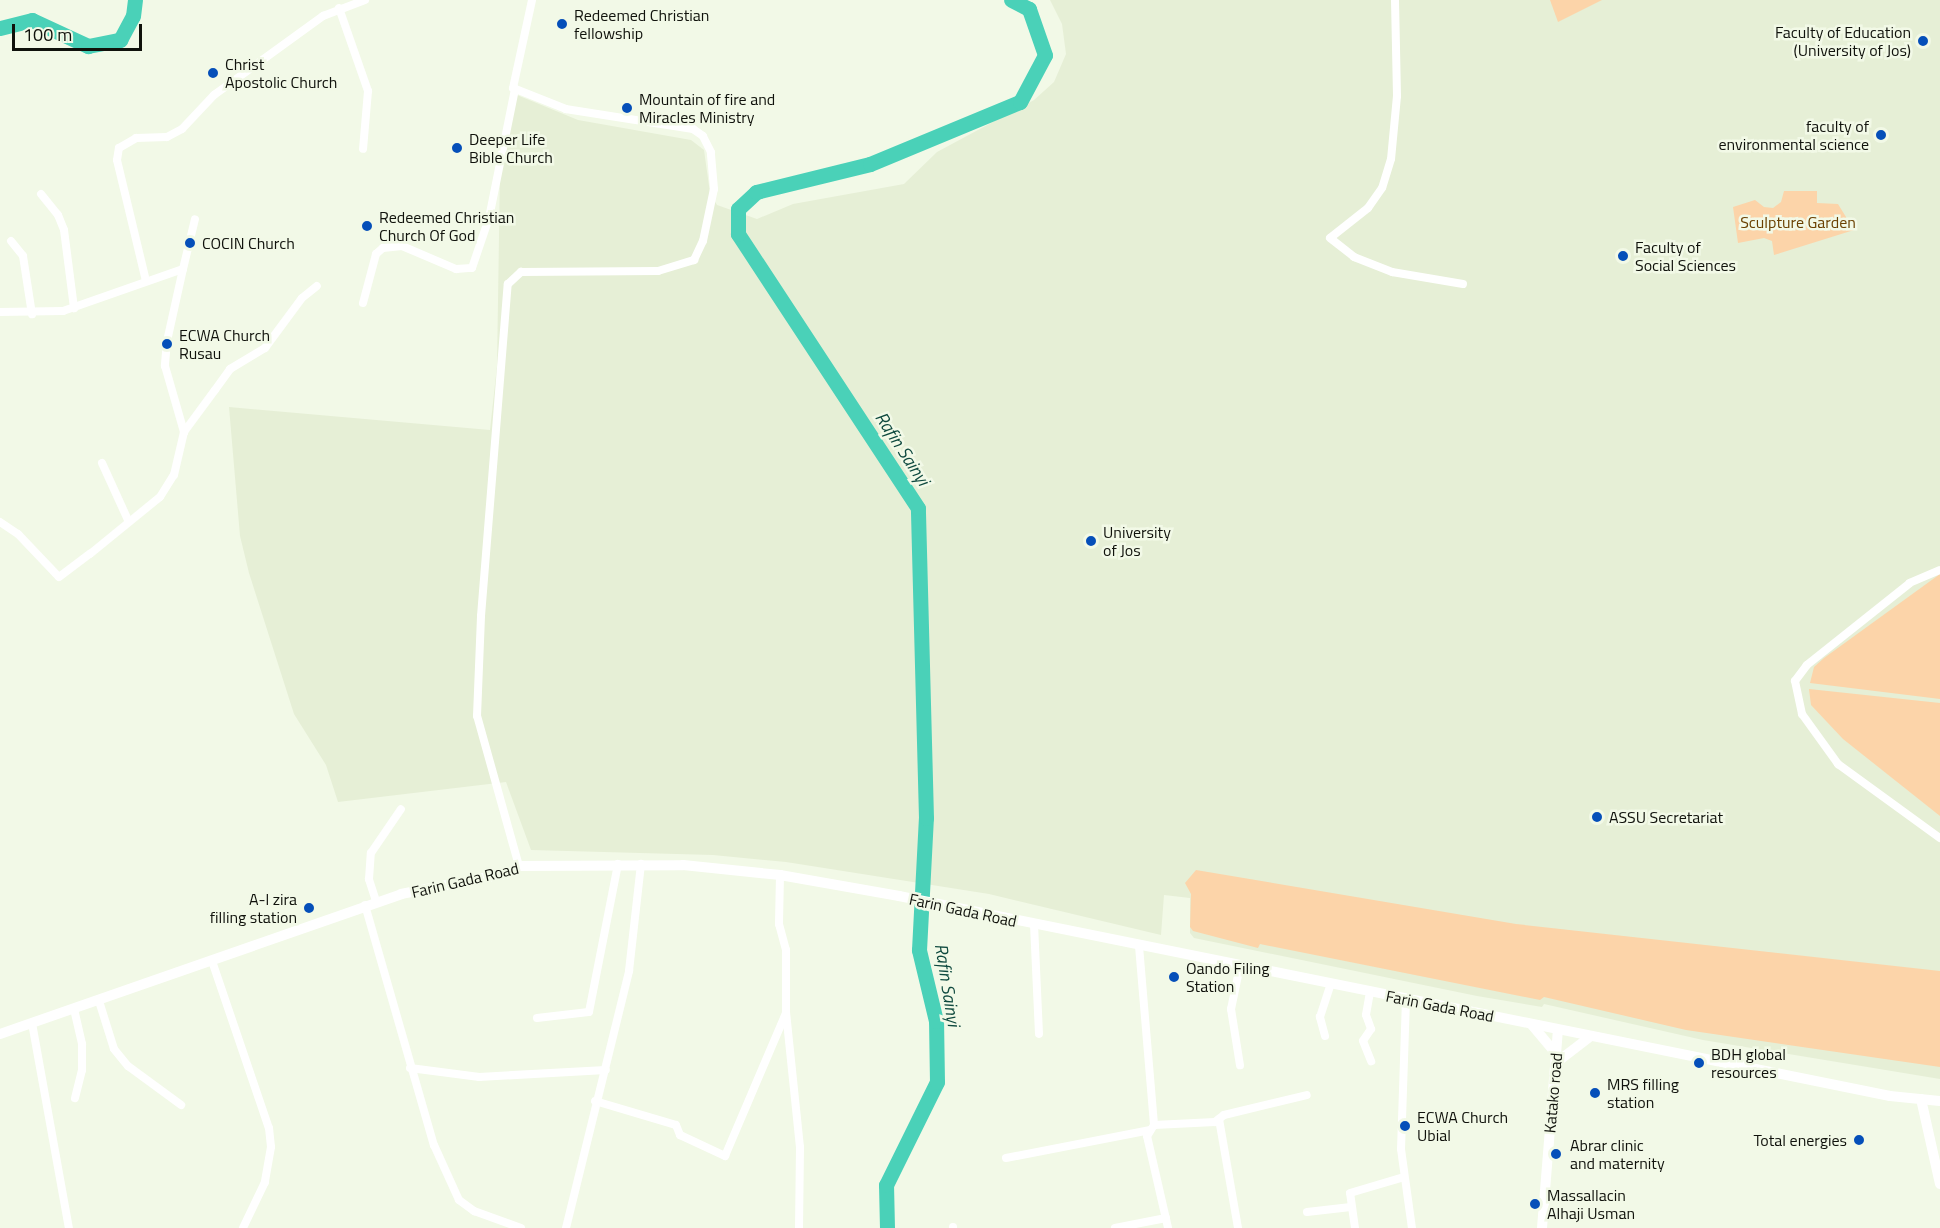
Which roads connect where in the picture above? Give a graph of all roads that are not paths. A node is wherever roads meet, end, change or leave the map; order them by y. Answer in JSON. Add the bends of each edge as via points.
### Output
{"nodes":[{"id":1,"x":365,"y":0,"type":"edge"},
{"id":2,"x":532,"y":0,"type":"edge"},
{"id":3,"x":1395,"y":0,"type":"edge"},
{"id":4,"x":339,"y":8,"type":"junction"},
{"id":5,"x":515,"y":89,"type":"junction"},
{"id":6,"x":363,"y":149,"type":"dead end"},
{"id":7,"x":40,"y":194,"type":"dead end"},
{"id":8,"x":195,"y":219,"type":"dead end"},
{"id":9,"x":11,"y":241,"type":"dead end"},
{"id":10,"x":183,"y":269,"type":"junction"},
{"id":11,"x":146,"y":281,"type":"junction"},
{"id":12,"x":1463,"y":284,"type":"dead end"},
{"id":13,"x":317,"y":286,"type":"dead end"},
{"id":14,"x":363,"y":303,"type":"dead end"},
{"id":15,"x":74,"y":308,"type":"junction"},
{"id":16,"x":0,"y":312,"type":"edge"},
{"id":17,"x":32,"y":314,"type":"junction"},
{"id":18,"x":184,"y":432,"type":"junction"},
{"id":19,"x":102,"y":464,"type":"dead end"},
{"id":20,"x":128,"y":520,"type":"junction"},
{"id":21,"x":0,"y":522,"type":"edge"},
{"id":22,"x":1940,"y":570,"type":"edge"},
{"id":23,"x":401,"y":809,"type":"dead end"},
{"id":24,"x":1940,"y":837,"type":"edge"},
{"id":25,"x":618,"y":864,"type":"junction"},
{"id":26,"x":641,"y":864,"type":"junction"},
{"id":27,"x":519,"y":866,"type":"junction"},
{"id":28,"x":780,"y":876,"type":"junction"},
{"id":29,"x":376,"y":901,"type":"junction"},
{"id":30,"x":365,"y":904,"type":"junction"},
{"id":31,"x":1034,"y":924,"type":"junction"},
{"id":32,"x":1139,"y":946,"type":"junction"},
{"id":33,"x":212,"y":961,"type":"junction"},
{"id":34,"x":1240,"y":966,"type":"junction"},
{"id":35,"x":1331,"y":984,"type":"junction"},
{"id":36,"x":1370,"y":992,"type":"junction"},
{"id":37,"x":1406,"y":999,"type":"junction"},
{"id":38,"x":99,"y":1001,"type":"junction"},
{"id":39,"x":74,"y":1009,"type":"junction"},
{"id":40,"x":786,"y":1012,"type":"junction"},
{"id":41,"x":537,"y":1018,"type":"dead end"},
{"id":42,"x":32,"y":1023,"type":"junction"},
{"id":43,"x":1532,"y":1024,"type":"junction"},
{"id":44,"x":1558,"y":1030,"type":"junction"},
{"id":45,"x":0,"y":1034,"type":"edge"},
{"id":46,"x":1039,"y":1034,"type":"dead end"},
{"id":47,"x":1325,"y":1036,"type":"dead end"},
{"id":48,"x":1591,"y":1036,"type":"junction"},
{"id":49,"x":1557,"y":1058,"type":"junction"},
{"id":50,"x":1371,"y":1061,"type":"dead end"},
{"id":51,"x":1240,"y":1065,"type":"dead end"},
{"id":52,"x":410,"y":1068,"type":"junction"},
{"id":53,"x":606,"y":1070,"type":"junction"},
{"id":54,"x":1307,"y":1095,"type":"dead end"},
{"id":55,"x":75,"y":1098,"type":"dead end"},
{"id":56,"x":1921,"y":1099,"type":"junction"},
{"id":57,"x":595,"y":1101,"type":"junction"},
{"id":58,"x":1940,"y":1101,"type":"edge"},
{"id":59,"x":181,"y":1105,"type":"dead end"},
{"id":60,"x":1219,"y":1119,"type":"junction"},
{"id":61,"x":1152,"y":1128,"type":"junction"},
{"id":62,"x":1006,"y":1158,"type":"dead end"},
{"id":63,"x":1404,"y":1177,"type":"junction"},
{"id":64,"x":1940,"y":1184,"type":"edge"},
{"id":65,"x":1351,"y":1207,"type":"junction"},
{"id":66,"x":1307,"y":1212,"type":"dead end"},
{"id":67,"x":1166,"y":1218,"type":"junction"},
{"id":68,"x":69,"y":1228,"type":"edge"},
{"id":69,"x":243,"y":1228,"type":"edge"},
{"id":70,"x":521,"y":1228,"type":"edge"},
{"id":71,"x":566,"y":1228,"type":"edge"},
{"id":72,"x":799,"y":1228,"type":"edge"},
{"id":73,"x":1115,"y":1228,"type":"edge"},
{"id":74,"x":1168,"y":1228,"type":"edge"},
{"id":75,"x":1238,"y":1228,"type":"edge"},
{"id":76,"x":1355,"y":1228,"type":"edge"},
{"id":77,"x":1412,"y":1228,"type":"edge"},
{"id":78,"x":1542,"y":1228,"type":"edge"}],
"edges":[{"from":1,"to":4,"type":"street"},
{"from":2,"to":5,"type":"street"},
{"from":3,"to":12,"type":"street","via":[[1397,96],[1391,159],[1382,188],[1368,208],[1330,238],[1354,257],[1392,272]]},
{"from":4,"to":6,"type":"street","via":[[368,91]]},
{"from":4,"to":11,"type":"street","via":[[214,95],[182,129],[167,137],[136,138],[119,148],[117,160]]},
{"from":5,"to":14,"type":"street","via":[[489,218],[472,268],[456,269],[402,246],[382,248],[376,254]]},
{"from":5,"to":27,"type":"street","via":[[566,109],[693,129],[703,136],[711,152],[714,189],[704,241],[694,260],[658,271],[521,272],[508,284],[481,616],[477,716]]},
{"from":7,"to":15,"type":"street","via":[[58,215],[64,230]]},
{"from":8,"to":10,"type":"street"},
{"from":9,"to":17,"type":"street","via":[[23,256]]},
{"from":10,"to":11,"type":"street"},
{"from":10,"to":18,"type":"street","via":[[166,341],[165,366]]},
{"from":11,"to":15,"type":"street"},
{"from":13,"to":18,"type":"street","via":[[302,298],[265,348],[230,369]]},
{"from":15,"to":17,"type":"street"},
{"from":16,"to":17,"type":"street"},
{"from":18,"to":20,"type":"street","via":[[167,488]]},
{"from":19,"to":20,"type":"street"},
{"from":20,"to":21,"type":"street","via":[[59,577],[18,534]]},
{"from":22,"to":24,"type":"street","via":[[1910,583],[1807,664],[1795,681],[1802,714],[1838,764]]},
{"from":23,"to":29,"type":"street","via":[[371,853],[369,879]]},
{"from":25,"to":26,"type":"main road","name":"Farin Gada Road"},
{"from":25,"to":27,"type":"main road","name":"Farin Gada Road"},
{"from":25,"to":41,"type":"street","via":[[590,1012]]},
{"from":26,"to":28,"type":"main road","name":"Farin Gada Road","via":[[711,866]]},
{"from":26,"to":53,"type":"street","via":[[629,971]]},
{"from":27,"to":29,"type":"main road","name":"Farin Gada Road","via":[[509,873]]},
{"from":28,"to":31,"type":"main road","name":"Farin Gada Road"},
{"from":28,"to":40,"type":"street","via":[[777,897],[788,973]]},
{"from":29,"to":30,"type":"main road","name":"Farin Gada Road"},
{"from":30,"to":33,"type":"main road","name":"Farin Gada Road"},
{"from":30,"to":52,"type":"street"},
{"from":31,"to":32,"type":"main road","name":"Farin Gada Road"},
{"from":31,"to":46,"type":"street"},
{"from":32,"to":34,"type":"main road","name":"Farin Gada Road"},
{"from":32,"to":61,"type":"street"},
{"from":33,"to":38,"type":"main road","name":"Farin Gada Road"},
{"from":33,"to":69,"type":"street","via":[[271,1147],[265,1182]]},
{"from":34,"to":35,"type":"main road","name":"Farin Gada Road"},
{"from":34,"to":51,"type":"street","via":[[1231,1009]]},
{"from":35,"to":36,"type":"main road","name":"Farin Gada Road"},
{"from":35,"to":47,"type":"street","via":[[1320,1017]]},
{"from":36,"to":37,"type":"main road","name":"Farin Gada Road"},
{"from":36,"to":50,"type":"street","via":[[1366,1015],[1371,1029],[1363,1041]]},
{"from":37,"to":43,"type":"main road","name":"Farin Gada Road"},
{"from":37,"to":63,"type":"street","via":[[1401,1119]]},
{"from":38,"to":39,"type":"main road","name":"Farin Gada Road"},
{"from":38,"to":59,"type":"street","via":[[114,1049],[128,1066]]},
{"from":39,"to":42,"type":"main road","name":"Farin Gada Road"},
{"from":39,"to":55,"type":"street","via":[[82,1044],[82,1070]]},
{"from":40,"to":57,"type":"street","via":[[725,1156],[680,1135],[676,1125]]},
{"from":40,"to":72,"type":"street","via":[[800,1148]]},
{"from":42,"to":45,"type":"main road","name":"Farin Gada Road"},
{"from":42,"to":68,"type":"street"},
{"from":43,"to":44,"type":"main road","name":"Farin Gada Road"},
{"from":43,"to":49,"type":"main road"},
{"from":44,"to":48,"type":"main road","name":"Farin Gada Road"},
{"from":44,"to":49,"type":"main road","name":"Katako road"},
{"from":48,"to":49,"type":"main road"},
{"from":48,"to":56,"type":"main road","name":"Farin Gada Road"},
{"from":49,"to":78,"type":"main road","name":"Katako road"},
{"from":52,"to":53,"type":"street","via":[[479,1077]]},
{"from":52,"to":70,"type":"street","via":[[434,1145],[459,1200],[482,1215]]},
{"from":53,"to":57,"type":"street"},
{"from":54,"to":60,"type":"street"},
{"from":56,"to":58,"type":"main road","name":"Farin Gada Road"},
{"from":56,"to":64,"type":"main road"},
{"from":57,"to":71,"type":"street"},
{"from":60,"to":61,"type":"street"},
{"from":60,"to":75,"type":"street"},
{"from":61,"to":62,"type":"street"},
{"from":61,"to":67,"type":"street","via":[[1147,1136]]},
{"from":63,"to":65,"type":"street","via":[[1355,1190],[1349,1196]]},
{"from":63,"to":77,"type":"street"},
{"from":65,"to":66,"type":"street"},
{"from":65,"to":76,"type":"street"},
{"from":67,"to":73,"type":"street"},
{"from":67,"to":74,"type":"street"}]}
